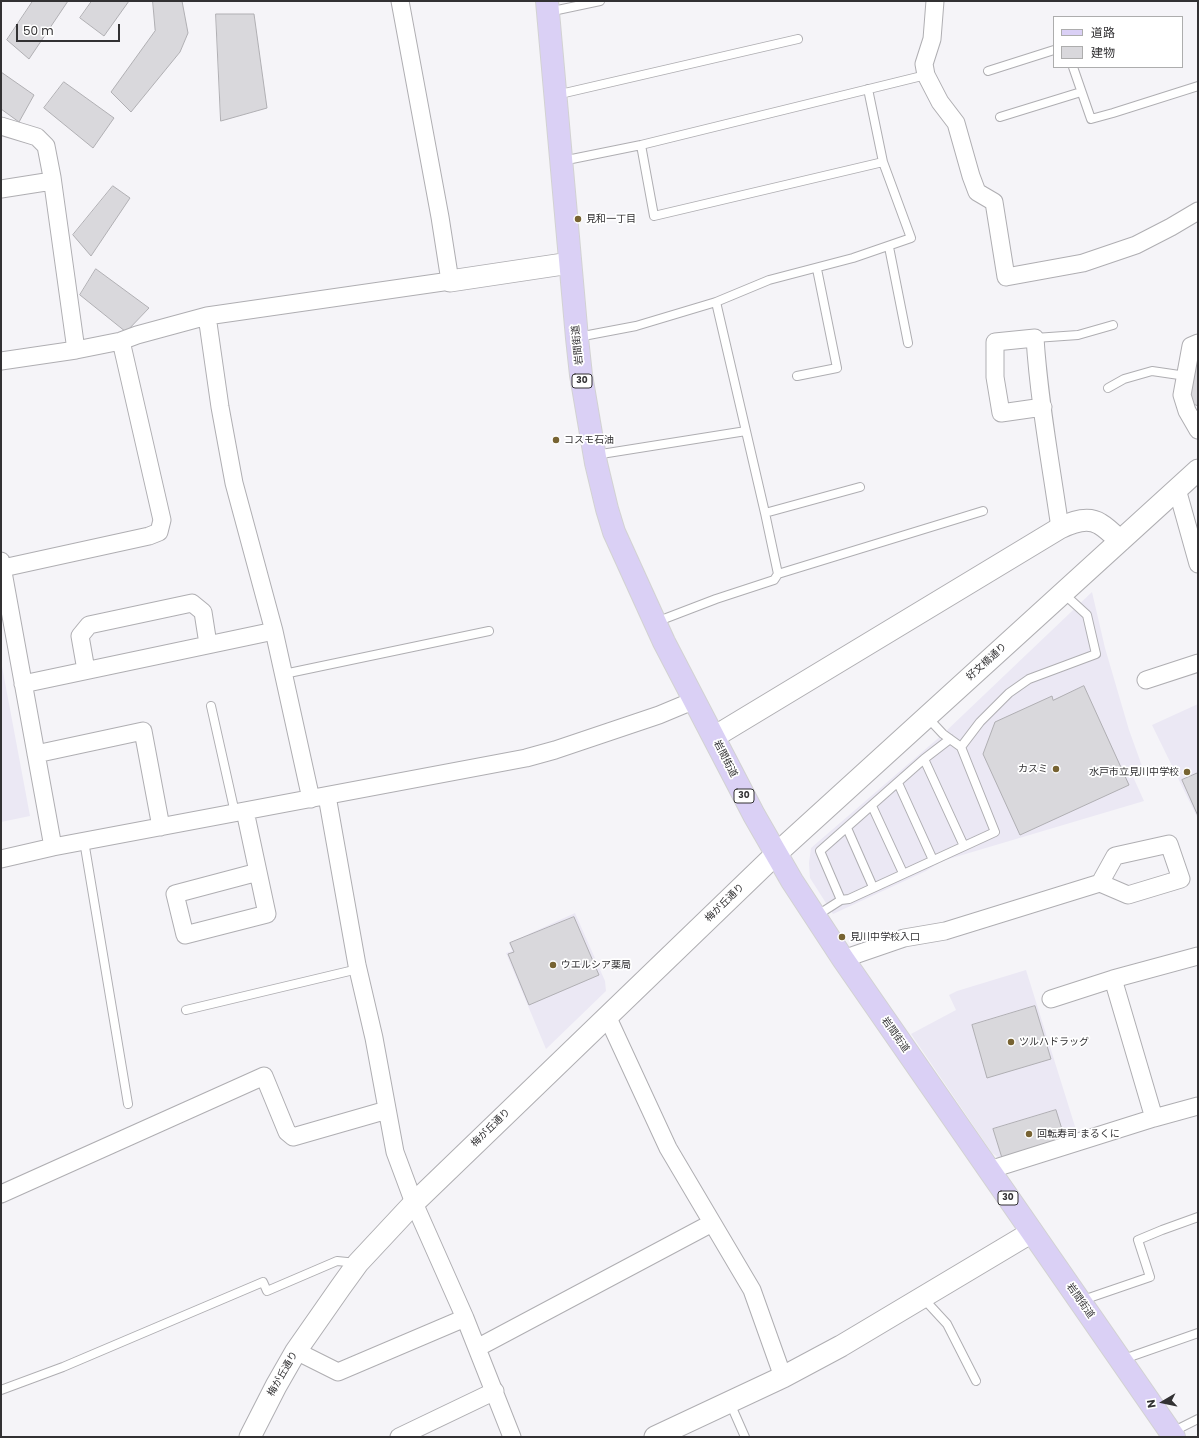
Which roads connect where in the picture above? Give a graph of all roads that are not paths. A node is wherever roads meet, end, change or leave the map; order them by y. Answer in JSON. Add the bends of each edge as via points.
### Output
{"nodes":[{"id":1,"x":400,"y":1,"type":"edge"},
{"id":2,"x":600,"y":1,"type":"edge"},
{"id":3,"x":935,"y":1,"type":"edge"},
{"id":4,"x":547,"y":6,"type":"edge"},
{"id":5,"x":798,"y":38,"type":"dead end"},
{"id":6,"x":1053,"y":50,"type":"edge"},
{"id":7,"x":1072,"y":68,"type":"edge"},
{"id":8,"x":988,"y":71,"type":"dead end"},
{"id":9,"x":926,"y":75,"type":"junction"},
{"id":10,"x":1198,"y":86,"type":"edge"},
{"id":11,"x":868,"y":89,"type":"junction"},
{"id":12,"x":1081,"y":92,"type":"junction"},
{"id":13,"x":555,"y":95,"type":"junction"},
{"id":14,"x":1000,"y":117,"type":"dead end"},
{"id":15,"x":1,"y":126,"type":"edge"},
{"id":16,"x":641,"y":145,"type":"junction"},
{"id":17,"x":562,"y":161,"type":"junction"},
{"id":18,"x":883,"y":162,"type":"junction"},
{"id":19,"x":52,"y":181,"type":"junction"},
{"id":20,"x":1,"y":189,"type":"edge"},
{"id":21,"x":1198,"y":211,"type":"edge"},
{"id":22,"x":888,"y":246,"type":"junction"},
{"id":23,"x":570,"y":263,"type":"junction"},
{"id":24,"x":817,"y":268,"type":"junction"},
{"id":25,"x":450,"y":281,"type":"junction"},
{"id":26,"x":716,"y":302,"type":"junction"},
{"id":27,"x":207,"y":316,"type":"junction"},
{"id":28,"x":1113,"y":325,"type":"dead end"},
{"id":29,"x":577,"y":338,"type":"junction"},
{"id":30,"x":1035,"y":338,"type":"junction"},
{"id":31,"x":121,"y":341,"type":"junction"},
{"id":32,"x":908,"y":343,"type":"dead end"},
{"id":33,"x":1198,"y":343,"type":"edge"},
{"id":34,"x":76,"y":350,"type":"junction"},
{"id":35,"x":1,"y":361,"type":"edge"},
{"id":36,"x":797,"y":376,"type":"dead end"},
{"id":37,"x":1186,"y":376,"type":"junction"},
{"id":38,"x":1108,"y":388,"type":"dead end"},
{"id":39,"x":1043,"y":407,"type":"junction"},
{"id":40,"x":1198,"y":430,"type":"edge"},
{"id":41,"x":746,"y":431,"type":"junction"},
{"id":42,"x":595,"y":455,"type":"junction"},
{"id":43,"x":1198,"y":470,"type":"edge"},
{"id":44,"x":860,"y":487,"type":"dead end"},
{"id":45,"x":1177,"y":489,"type":"junction"},
{"id":46,"x":983,"y":511,"type":"dead end"},
{"id":47,"x":765,"y":513,"type":"junction"},
{"id":48,"x":1060,"y":528,"type":"junction"},
{"id":49,"x":1120,"y":541,"type":"junction"},
{"id":50,"x":2,"y":564,"type":"edge"},
{"id":51,"x":1198,"y":564,"type":"edge"},
{"id":52,"x":778,"y":574,"type":"junction"},
{"id":53,"x":1063,"y":592,"type":"junction"},
{"id":54,"x":655,"y":623,"type":"junction"},
{"id":55,"x":274,"y":631,"type":"junction"},
{"id":56,"x":489,"y":631,"type":"dead end"},
{"id":57,"x":208,"y":644,"type":"junction"},
{"id":58,"x":1198,"y":663,"type":"edge"},
{"id":59,"x":86,"y":670,"type":"junction"},
{"id":60,"x":284,"y":674,"type":"junction"},
{"id":61,"x":1146,"y":680,"type":"dead end"},
{"id":62,"x":23,"y":684,"type":"junction"},
{"id":63,"x":695,"y":700,"type":"junction"},
{"id":64,"x":211,"y":706,"type":"dead end"},
{"id":65,"x":926,"y":716,"type":"junction"},
{"id":66,"x":714,"y":737,"type":"junction"},
{"id":67,"x":950,"y":739,"type":"junction"},
{"id":68,"x":961,"y":747,"type":"junction"},
{"id":69,"x":36,"y":754,"type":"junction"},
{"id":70,"x":924,"y":760,"type":"junction"},
{"id":71,"x":898,"y":783,"type":"junction"},
{"id":72,"x":318,"y":797,"type":"junction"},
{"id":73,"x":872,"y":806,"type":"junction"},
{"id":74,"x":240,"y":812,"type":"junction"},
{"id":75,"x":161,"y":827,"type":"junction"},
{"id":76,"x":847,"y":828,"type":"junction"},
{"id":77,"x":84,"y":841,"type":"junction"},
{"id":78,"x":964,"y":846,"type":"junction"},
{"id":79,"x":52,"y":847,"type":"junction"},
{"id":80,"x":776,"y":854,"type":"junction"},
{"id":81,"x":1,"y":859,"type":"edge"},
{"id":82,"x":932,"y":860,"type":"junction"},
{"id":83,"x":258,"y":872,"type":"junction"},
{"id":84,"x":903,"y":873,"type":"junction"},
{"id":85,"x":1100,"y":883,"type":"dead end"},
{"id":86,"x":873,"y":887,"type":"junction"},
{"id":87,"x":841,"y":900,"type":"junction"},
{"id":88,"x":815,"y":916,"type":"junction"},
{"id":89,"x":1198,"y":956,"type":"edge"},
{"id":90,"x":843,"y":959,"type":"junction"},
{"id":91,"x":358,"y":968,"type":"junction"},
{"id":92,"x":1113,"y":979,"type":"junction"},
{"id":93,"x":1051,"y":999,"type":"dead end"},
{"id":94,"x":186,"y":1010,"type":"dead end"},
{"id":95,"x":607,"y":1016,"type":"junction"},
{"id":96,"x":128,"y":1104,"type":"dead end"},
{"id":97,"x":1198,"y":1106,"type":"edge"},
{"id":98,"x":387,"y":1110,"type":"junction"},
{"id":99,"x":1154,"y":1118,"type":"junction"},
{"id":100,"x":989,"y":1170,"type":"junction"},
{"id":101,"x":1,"y":1194,"type":"edge"},
{"id":102,"x":414,"y":1203,"type":"junction"},
{"id":103,"x":1198,"y":1217,"type":"edge"},
{"id":104,"x":712,"y":1223,"type":"junction"},
{"id":105,"x":1032,"y":1232,"type":"junction"},
{"id":106,"x":358,"y":1263,"type":"junction"},
{"id":107,"x":923,"y":1298,"type":"junction"},
{"id":108,"x":1080,"y":1301,"type":"junction"},
{"id":109,"x":465,"y":1318,"type":"junction"},
{"id":110,"x":1198,"y":1332,"type":"edge"},
{"id":111,"x":477,"y":1348,"type":"junction"},
{"id":112,"x":296,"y":1351,"type":"junction"},
{"id":113,"x":1120,"y":1360,"type":"junction"},
{"id":114,"x":783,"y":1377,"type":"junction"},
{"id":115,"x":976,"y":1381,"type":"dead end"},
{"id":116,"x":1,"y":1390,"type":"edge"},
{"id":117,"x":495,"y":1391,"type":"junction"},
{"id":118,"x":730,"y":1402,"type":"junction"},
{"id":119,"x":1198,"y":1419,"type":"edge"},
{"id":120,"x":1172,"y":1435,"type":"edge"},
{"id":121,"x":661,"y":1436,"type":"edge"},
{"id":122,"x":250,"y":1437,"type":"edge"},
{"id":123,"x":399,"y":1437,"type":"edge"},
{"id":124,"x":512,"y":1437,"type":"edge"},
{"id":125,"x":745,"y":1437,"type":"edge"}],
"edges":[{"from":1,"to":25,"type":"street"},
{"from":2,"to":4,"type":"lane"},
{"from":3,"to":9,"type":"street","via":[[932,39],[924,64]]},
{"from":4,"to":13,"type":"main road","name":"岩間街道","number":"30"},
{"from":5,"to":13,"type":"lane"},
{"from":6,"to":8,"type":"lane"},
{"from":7,"to":12,"type":"lane"},
{"from":9,"to":11,"type":"lane"},
{"from":9,"to":21,"type":"street","via":[[940,102],[956,123],[970,176],[977,192],[994,202],[1006,277],[1083,263],[1136,245]]},
{"from":10,"to":12,"type":"lane","via":[[1091,119]]},
{"from":11,"to":16,"type":"lane"},
{"from":11,"to":18,"type":"lane"},
{"from":12,"to":14,"type":"lane"},
{"from":13,"to":17,"type":"main road","name":"岩間街道","number":"30"},
{"from":15,"to":19,"type":"street","via":[[37,137],[46,146]]},
{"from":16,"to":17,"type":"lane"},
{"from":16,"to":18,"type":"lane","via":[[654,216]]},
{"from":17,"to":23,"type":"main road","name":"岩間街道","number":"30"},
{"from":18,"to":22,"type":"lane","via":[[911,238]]},
{"from":19,"to":20,"type":"street"},
{"from":19,"to":34,"type":"street"},
{"from":22,"to":24,"type":"lane"},
{"from":22,"to":32,"type":"lane"},
{"from":23,"to":25,"type":"street"},
{"from":23,"to":29,"type":"main road","name":"岩間街道","number":"30"},
{"from":24,"to":26,"type":"lane","via":[[769,280]]},
{"from":24,"to":36,"type":"lane","via":[[837,368]]},
{"from":25,"to":27,"type":"street"},
{"from":26,"to":29,"type":"lane","via":[[636,326]]},
{"from":26,"to":41,"type":"lane"},
{"from":27,"to":31,"type":"street"},
{"from":27,"to":55,"type":"street","via":[[234,483]]},
{"from":28,"to":30,"type":"lane","via":[[1078,335]]},
{"from":29,"to":42,"type":"main road","name":"岩間街道","number":"30"},
{"from":30,"to":39,"type":"street"},
{"from":30,"to":39,"type":"street","via":[[995,342],[995,377],[1001,413]]},
{"from":31,"to":34,"type":"street"},
{"from":31,"to":50,"type":"street","via":[[162,520],[159,532]]},
{"from":33,"to":37,"type":"street","via":[[1191,346]]},
{"from":34,"to":35,"type":"street"},
{"from":37,"to":38,"type":"lane","via":[[1152,372],[1124,379]]},
{"from":37,"to":40,"type":"street","via":[[1182,395],[1187,412]]},
{"from":39,"to":48,"type":"street"},
{"from":41,"to":42,"type":"lane"},
{"from":41,"to":47,"type":"lane"},
{"from":42,"to":54,"type":"main road","name":"岩間街道","number":"30","via":[[614,532]]},
{"from":43,"to":45,"type":"street","name":"好文橋通り"},
{"from":44,"to":47,"type":"lane"},
{"from":45,"to":49,"type":"street","name":"好文橋通り"},
{"from":45,"to":51,"type":"street"},
{"from":46,"to":52,"type":"lane"},
{"from":47,"to":52,"type":"lane"},
{"from":48,"to":49,"type":"street","via":[[1072,522],[1086,520],[1100,523]]},
{"from":48,"to":66,"type":"street"},
{"from":49,"to":53,"type":"street","name":"好文橋通り"},
{"from":50,"to":62,"type":"street"},
{"from":52,"to":54,"type":"lane","via":[[774,580]]},
{"from":53,"to":65,"type":"street","name":"好文橋通り"},
{"from":53,"to":68,"type":"lane","via":[[1087,615],[1096,654],[1029,678],[1009,693],[980,722]]},
{"from":54,"to":63,"type":"main road","name":"岩間街道","number":"30"},
{"from":55,"to":57,"type":"street"},
{"from":55,"to":60,"type":"street"},
{"from":56,"to":60,"type":"lane"},
{"from":57,"to":59,"type":"street"},
{"from":57,"to":59,"type":"street","via":[[203,612],[192,603],[89,625],[80,636]]},
{"from":58,"to":61,"type":"street"},
{"from":59,"to":62,"type":"street"},
{"from":60,"to":72,"type":"street"},
{"from":62,"to":69,"type":"street"},
{"from":63,"to":66,"type":"main road","name":"岩間街道","number":"30"},
{"from":63,"to":72,"type":"street","via":[[659,715],[555,750]]},
{"from":64,"to":74,"type":"lane"},
{"from":65,"to":67,"type":"lane"},
{"from":65,"to":80,"type":"street","name":"好文橋通り"},
{"from":66,"to":80,"type":"main road","name":"岩間街道","number":"30"},
{"from":67,"to":68,"type":"lane"},
{"from":67,"to":70,"type":"lane"},
{"from":68,"to":78,"type":"lane","via":[[995,832]]},
{"from":69,"to":75,"type":"street","via":[[144,731]]},
{"from":69,"to":79,"type":"street"},
{"from":70,"to":71,"type":"lane"},
{"from":70,"to":78,"type":"lane"},
{"from":71,"to":73,"type":"lane"},
{"from":71,"to":82,"type":"lane"},
{"from":72,"to":74,"type":"street"},
{"from":72,"to":91,"type":"street"},
{"from":73,"to":76,"type":"lane"},
{"from":73,"to":84,"type":"lane"},
{"from":74,"to":75,"type":"street"},
{"from":74,"to":83,"type":"street"},
{"from":75,"to":77,"type":"street"},
{"from":76,"to":86,"type":"lane"},
{"from":76,"to":87,"type":"lane","via":[[820,850]]},
{"from":77,"to":79,"type":"street"},
{"from":77,"to":96,"type":"lane"},
{"from":78,"to":82,"type":"lane"},
{"from":79,"to":81,"type":"street"},
{"from":80,"to":88,"type":"main road","name":"岩間街道","number":"30"},
{"from":80,"to":95,"type":"street","name":"梅が丘通り"},
{"from":82,"to":84,"type":"lane"},
{"from":83,"to":83,"type":"street","via":[[267,914],[185,935],[175,894]]},
{"from":84,"to":86,"type":"lane"},
{"from":85,"to":90,"type":"street","via":[[945,931],[904,938]]},
{"from":86,"to":87,"type":"lane","via":[[849,899]]},
{"from":87,"to":88,"type":"lane"},
{"from":88,"to":90,"type":"main road","name":"岩間街道","number":"30"},
{"from":89,"to":92,"type":"street"},
{"from":90,"to":100,"type":"main road","name":"岩間街道","number":"30"},
{"from":91,"to":94,"type":"lane"},
{"from":91,"to":98,"type":"street"},
{"from":92,"to":93,"type":"street"},
{"from":92,"to":99,"type":"street"},
{"from":95,"to":102,"type":"street","name":"梅が丘通り"},
{"from":95,"to":104,"type":"street","via":[[668,1148]]},
{"from":97,"to":99,"type":"street"},
{"from":98,"to":101,"type":"street","via":[[294,1137],[287,1132],[264,1076]]},
{"from":98,"to":102,"type":"street","via":[[395,1152]]},
{"from":99,"to":100,"type":"street"},
{"from":100,"to":105,"type":"main road","name":"岩間街道","number":"30"},
{"from":102,"to":106,"type":"street","name":"梅が丘通り"},
{"from":102,"to":109,"type":"street"},
{"from":103,"to":108,"type":"lane","via":[[1138,1240],[1150,1277]]},
{"from":104,"to":111,"type":"street"},
{"from":104,"to":114,"type":"street","via":[[752,1290]]},
{"from":105,"to":107,"type":"street"},
{"from":105,"to":108,"type":"main road","name":"岩間街道","number":"30"},
{"from":106,"to":112,"type":"street","name":"梅が丘通り"},
{"from":106,"to":116,"type":"lane","via":[[338,1261],[267,1291],[263,1282],[63,1367]]},
{"from":107,"to":114,"type":"street"},
{"from":107,"to":115,"type":"lane","via":[[947,1324]]},
{"from":108,"to":113,"type":"main road","name":"岩間街道","number":"30"},
{"from":109,"to":111,"type":"street"},
{"from":109,"to":112,"type":"street","via":[[338,1372]]},
{"from":110,"to":113,"type":"lane"},
{"from":111,"to":117,"type":"street"},
{"from":112,"to":122,"type":"street","name":"梅が丘通り"},
{"from":113,"to":120,"type":"main road","name":"岩間街道","number":"30"},
{"from":114,"to":118,"type":"street"},
{"from":117,"to":123,"type":"street"},
{"from":117,"to":124,"type":"street"},
{"from":118,"to":121,"type":"street"},
{"from":118,"to":125,"type":"lane"},
{"from":119,"to":120,"type":"lane"}]}
